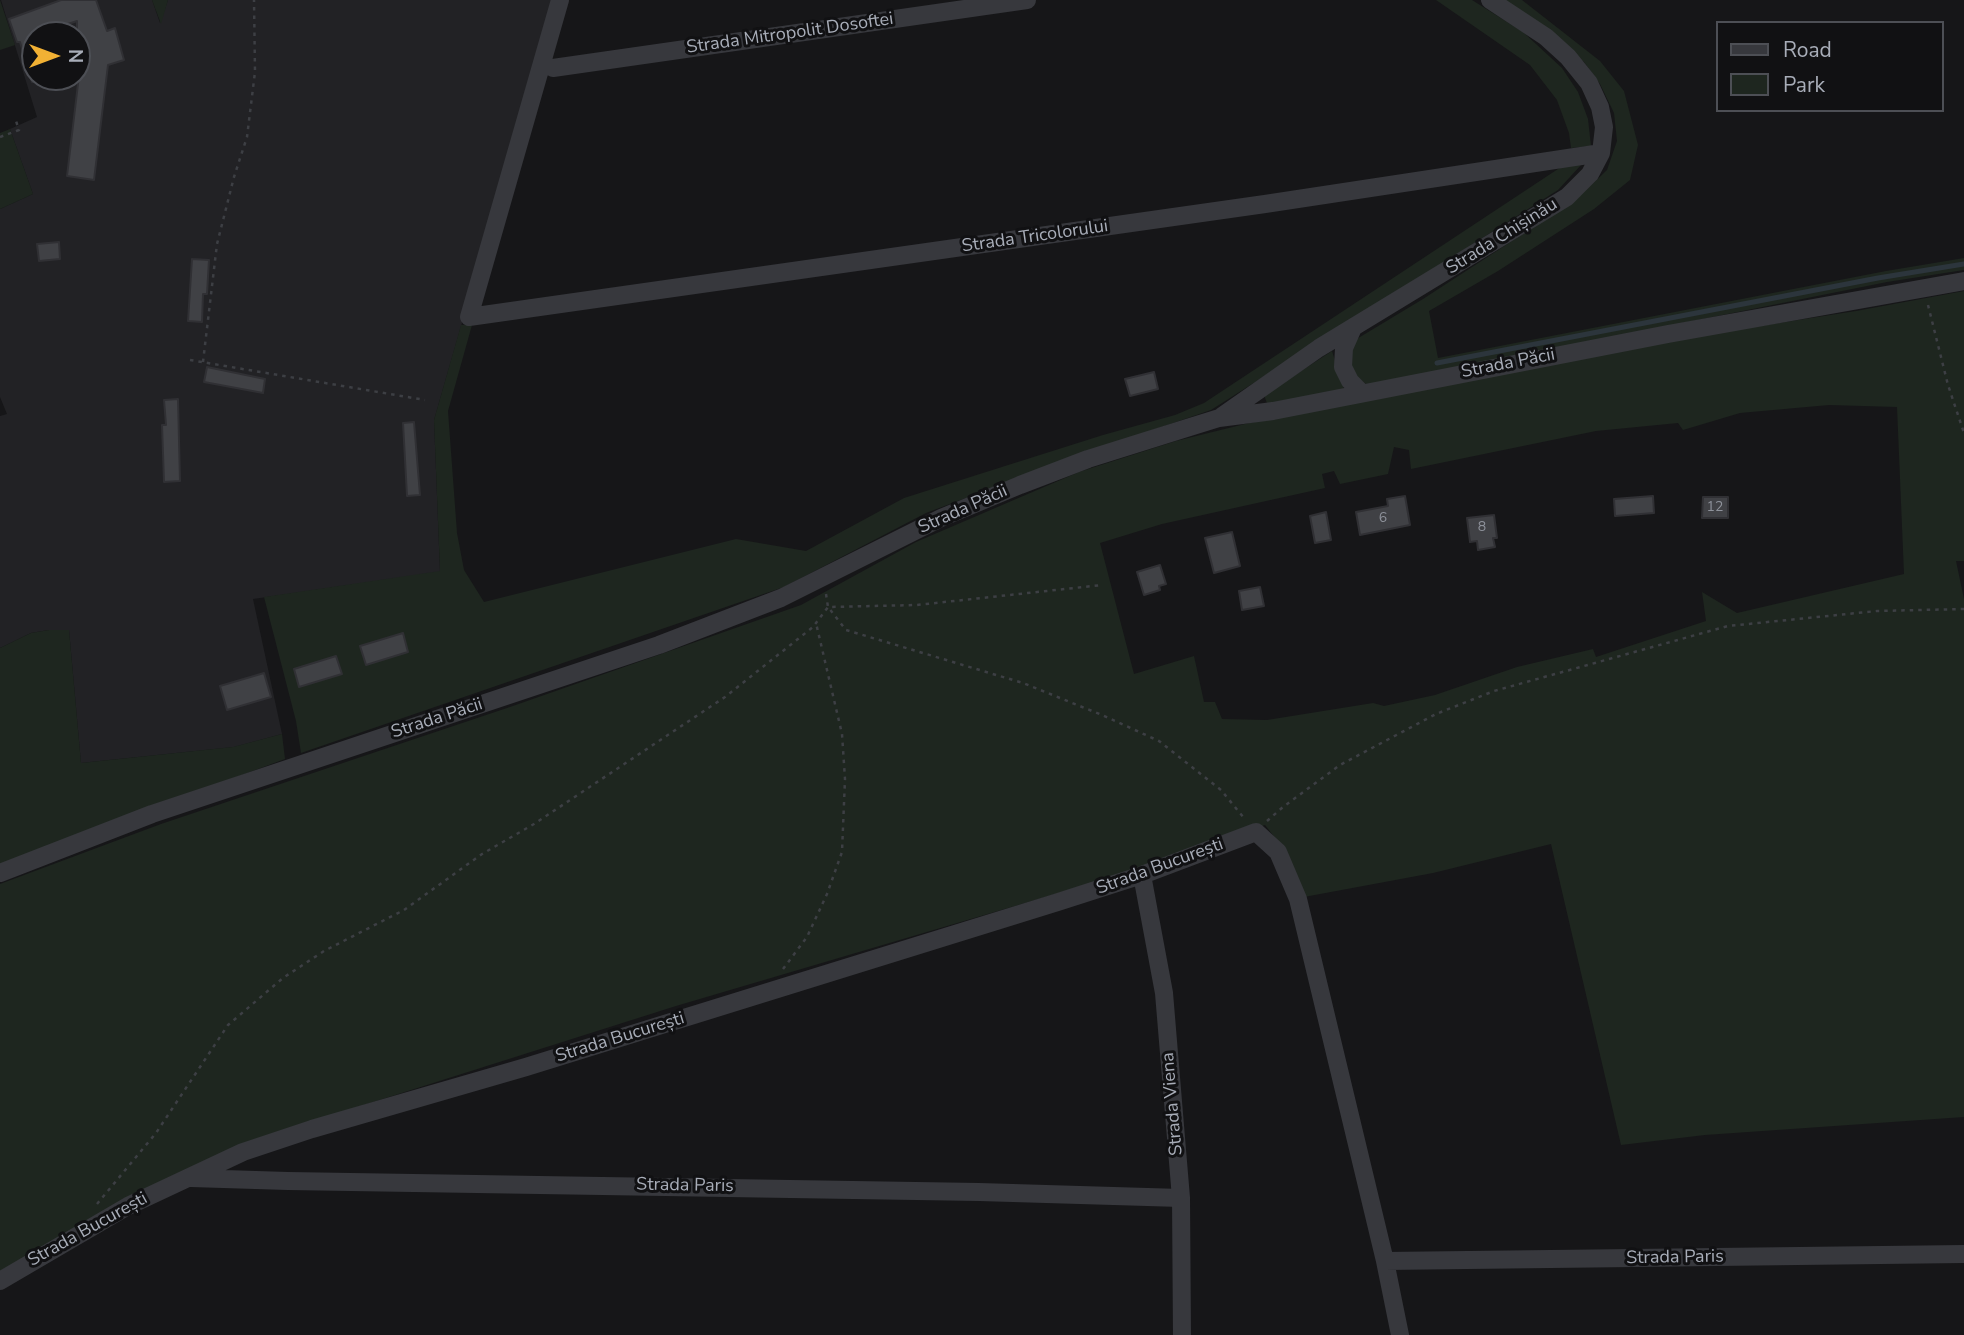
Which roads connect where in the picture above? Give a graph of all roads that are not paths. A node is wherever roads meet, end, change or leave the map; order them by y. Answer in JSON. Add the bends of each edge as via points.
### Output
{"nodes":[{"id":1,"x":560,"y":0,"type":"edge"},
{"id":2,"x":1027,"y":0,"type":"edge"},
{"id":3,"x":1490,"y":0,"type":"edge"},
{"id":4,"x":553,"y":68,"type":"dead end"},
{"id":5,"x":1601,"y":153,"type":"junction"},
{"id":6,"x":1964,"y":281,"type":"edge"},
{"id":7,"x":1352,"y":330,"type":"junction"},
{"id":8,"x":1361,"y":393,"type":"junction"},
{"id":9,"x":1219,"y":418,"type":"junction"},
{"id":10,"x":0,"y":873,"type":"edge"},
{"id":11,"x":1142,"y":875,"type":"junction"},
{"id":12,"x":188,"y":1178,"type":"junction"},
{"id":13,"x":1181,"y":1198,"type":"junction"},
{"id":14,"x":1964,"y":1254,"type":"edge"},
{"id":15,"x":1385,"y":1261,"type":"junction"},
{"id":16,"x":0,"y":1281,"type":"edge"},
{"id":17,"x":1182,"y":1335,"type":"edge"},
{"id":18,"x":1400,"y":1335,"type":"edge"}],
"edges":[{"from":1,"to":5,"type":"street","name":"Strada Tricolorului","via":[[469,317]]},
{"from":2,"to":4,"type":"street","name":"Strada Mitropolit Dosoftei"},
{"from":3,"to":5,"type":"street","via":[[1546,37],[1589,83],[1604,127]]},
{"from":5,"to":7,"type":"street","name":"Strada Chișinău","via":[[1590,174],[1567,197]]},
{"from":6,"to":8,"type":"street","name":"Strada Păcii"},
{"from":7,"to":8,"type":"street","via":[[1344,348],[1343,367]]},
{"from":7,"to":9,"type":"street","name":"Strada Chișinău"},
{"from":8,"to":9,"type":"street","name":"Strada Păcii"},
{"from":9,"to":10,"type":"street","name":"Strada Păcii","via":[[1020,485],[942,517],[781,598],[659,645],[152,814]]},
{"from":11,"to":12,"type":"street","name":"Strada București","via":[[312,1129],[243,1152]]},
{"from":11,"to":13,"type":"street","name":"Strada Viena","via":[[1164,993]]},
{"from":11,"to":15,"type":"street","name":"Strada București","via":[[1256,832],[1278,852],[1298,899]]},
{"from":12,"to":13,"type":"street","name":"Strada Paris"},
{"from":12,"to":16,"type":"street","name":"Strada București","via":[[128,1206]]},
{"from":13,"to":17,"type":"street","name":"Strada Viena"},
{"from":14,"to":15,"type":"street","name":"Strada Paris"},
{"from":15,"to":18,"type":"street"}]}
